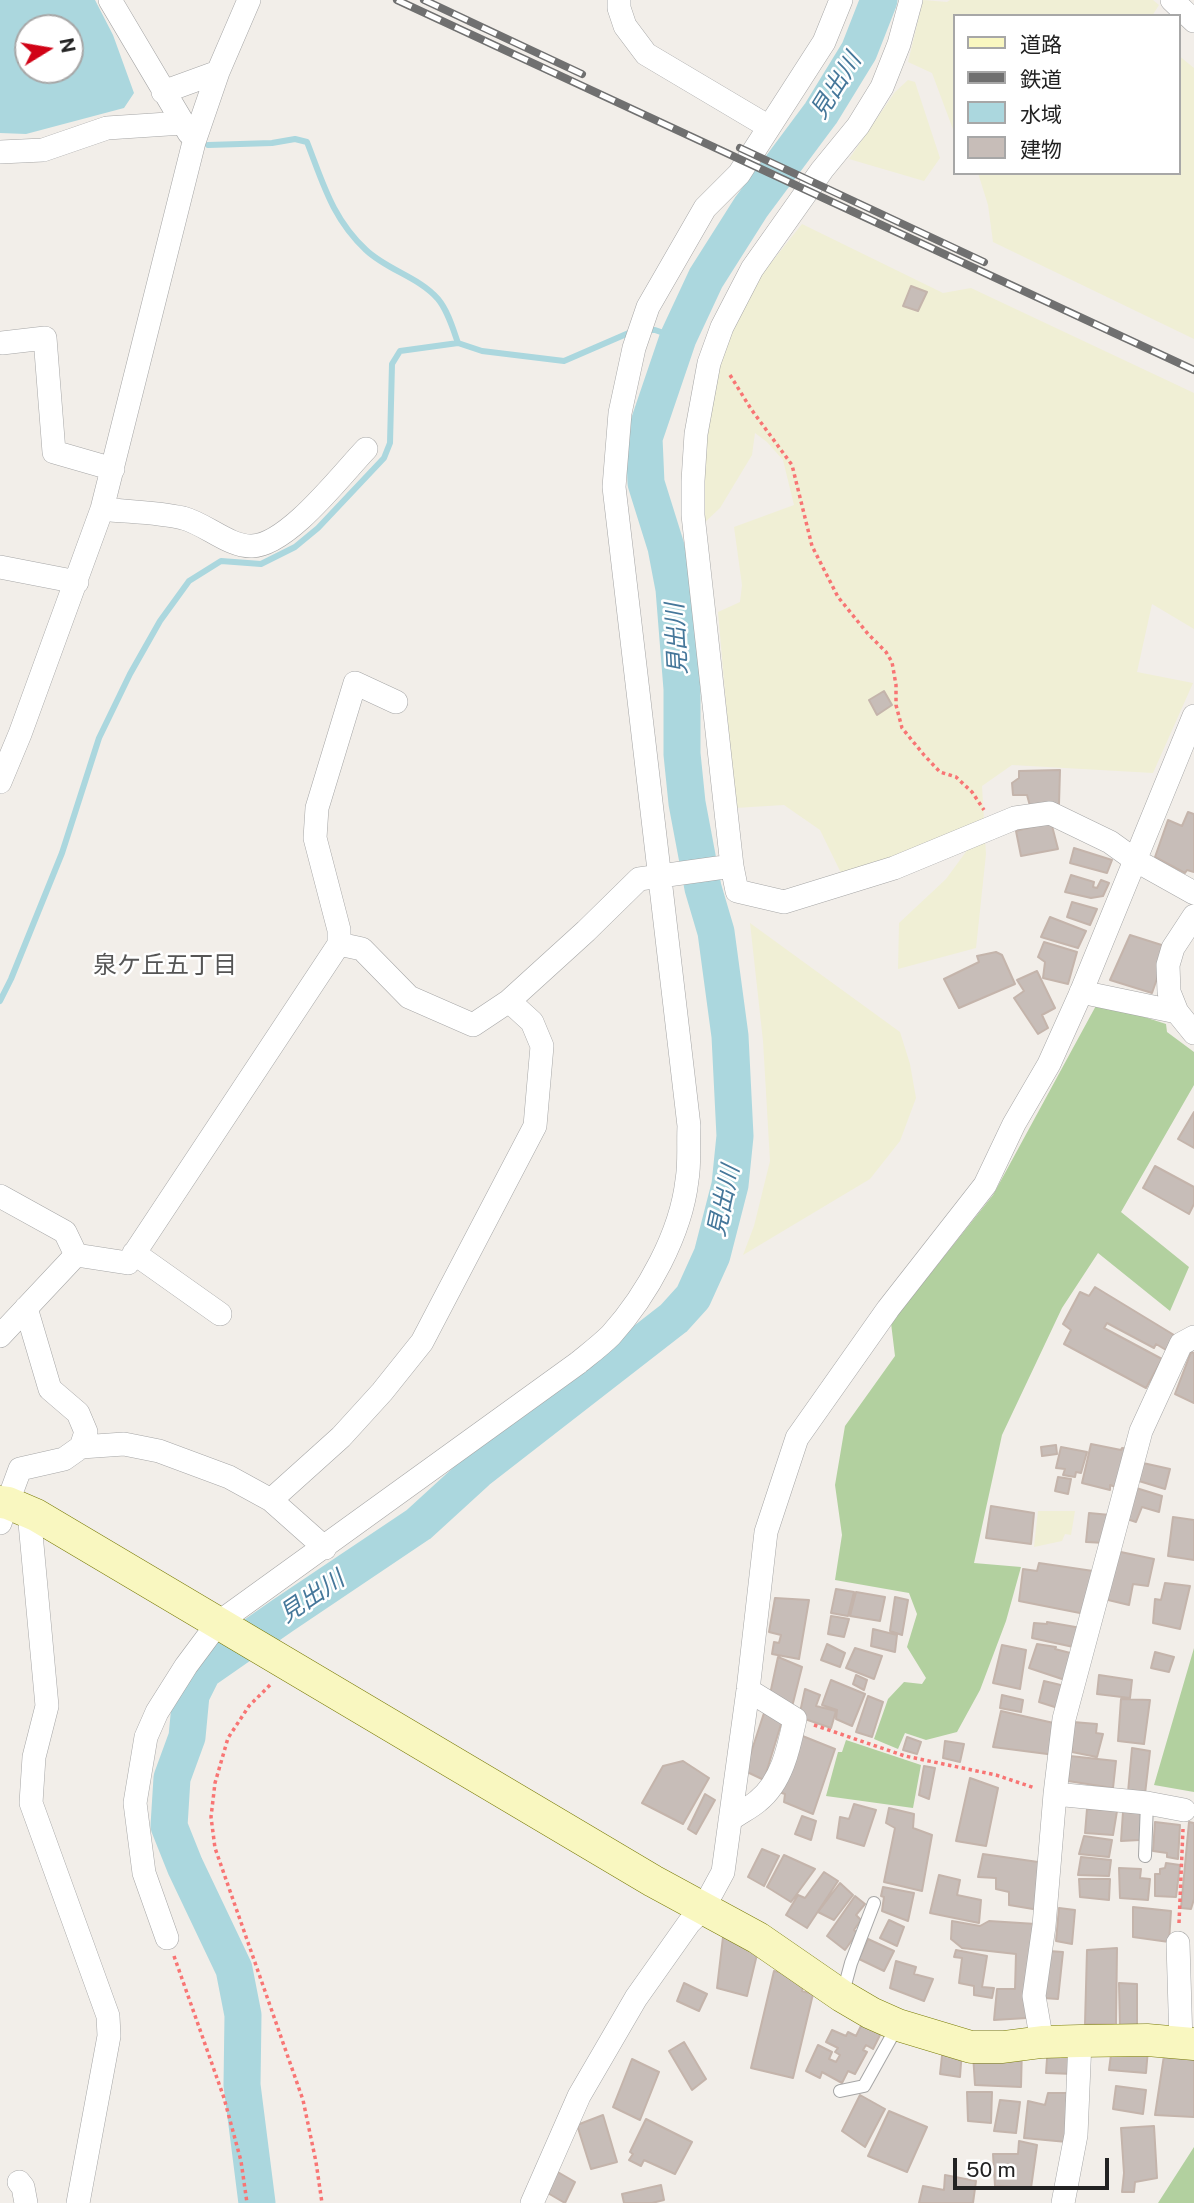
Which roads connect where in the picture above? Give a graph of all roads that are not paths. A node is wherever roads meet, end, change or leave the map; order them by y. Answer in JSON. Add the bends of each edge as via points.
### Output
{"nodes":[{"id":1,"x":110,"y":0,"type":"edge"},
{"id":2,"x":249,"y":0,"type":"edge"},
{"id":3,"x":619,"y":0,"type":"edge"},
{"id":4,"x":841,"y":0,"type":"edge"},
{"id":5,"x":911,"y":0,"type":"edge"},
{"id":6,"x":1172,"y":0,"type":"edge"},
{"id":7,"x":1194,"y":21,"type":"edge"},
{"id":8,"x":218,"y":72,"type":"junction"},
{"id":9,"x":163,"y":92,"type":"junction"},
{"id":10,"x":769,"y":127,"type":"junction"},
{"id":11,"x":188,"y":133,"type":"junction"},
{"id":12,"x":0,"y":152,"type":"edge"},
{"id":13,"x":2,"y":343,"type":"dead end"},
{"id":14,"x":366,"y":449,"type":"dead end"},
{"id":15,"x":113,"y":469,"type":"junction"},
{"id":16,"x":102,"y":509,"type":"junction"},
{"id":17,"x":0,"y":567,"type":"edge"},
{"id":18,"x":77,"y":582,"type":"junction"},
{"id":19,"x":396,"y":702,"type":"dead end"},
{"id":20,"x":1194,"y":716,"type":"edge"},
{"id":21,"x":0,"y":782,"type":"edge"},
{"id":22,"x":1136,"y":860,"type":"junction"},
{"id":23,"x":732,"y":866,"type":"junction"},
{"id":24,"x":659,"y":875,"type":"junction"},
{"id":25,"x":1194,"y":901,"type":"edge"},
{"id":26,"x":339,"y":944,"type":"junction"},
{"id":27,"x":1081,"y":992,"type":"junction"},
{"id":28,"x":509,"y":1000,"type":"junction"},
{"id":29,"x":1177,"y":1012,"type":"junction"},
{"id":30,"x":1194,"y":1033,"type":"edge"},
{"id":31,"x":0,"y":1196,"type":"edge"},
{"id":32,"x":134,"y":1253,"type":"junction"},
{"id":33,"x":76,"y":1255,"type":"junction"},
{"id":34,"x":26,"y":1308,"type":"junction"},
{"id":35,"x":220,"y":1314,"type":"dead end"},
{"id":36,"x":0,"y":1336,"type":"edge"},
{"id":37,"x":1194,"y":1337,"type":"edge"},
{"id":38,"x":81,"y":1447,"type":"junction"},
{"id":39,"x":271,"y":1500,"type":"junction"},
{"id":40,"x":9,"y":1510,"type":"edge"},
{"id":41,"x":325,"y":1548,"type":"junction"},
{"id":42,"x":218,"y":1623,"type":"junction"},
{"id":43,"x":748,"y":1689,"type":"junction"},
{"id":44,"x":1055,"y":1794,"type":"junction"},
{"id":45,"x":1147,"y":1803,"type":"junction"},
{"id":46,"x":1184,"y":1810,"type":"road end"},
{"id":47,"x":730,"y":1820,"type":"junction"},
{"id":48,"x":1145,"y":1856,"type":"dead end"},
{"id":49,"x":874,"y":1903,"type":"dead end"},
{"id":50,"x":703,"y":1909,"type":"junction"},
{"id":51,"x":167,"y":1938,"type":"road end"},
{"id":52,"x":1178,"y":1943,"type":"road end"},
{"id":53,"x":842,"y":1996,"type":"junction"},
{"id":54,"x":898,"y":2025,"type":"junction"},
{"id":55,"x":1080,"y":2041,"type":"junction"},
{"id":56,"x":1042,"y":2042,"type":"junction"},
{"id":57,"x":1187,"y":2044,"type":"edge"},
{"id":58,"x":840,"y":2091,"type":"dead end"},
{"id":59,"x":78,"y":2203,"type":"edge"},
{"id":60,"x":532,"y":2203,"type":"edge"},
{"id":61,"x":1063,"y":2203,"type":"edge"}],
"edges":[{"from":1,"to":9,"type":"street"},
{"from":2,"to":8,"type":"street"},
{"from":3,"to":10,"type":"street","via":[[625,26],[646,54]]},
{"from":4,"to":10,"type":"street","via":[[824,41]]},
{"from":5,"to":23,"type":"street","via":[[882,87],[752,269],[709,363],[696,435],[693,515]]},
{"from":6,"to":7,"type":"street"},
{"from":8,"to":9,"type":"street"},
{"from":8,"to":11,"type":"street"},
{"from":9,"to":11,"type":"street"},
{"from":10,"to":24,"type":"street","via":[[739,174],[705,208],[648,307],[620,413],[614,487]]},
{"from":11,"to":12,"type":"street","via":[[107,128],[43,150]]},
{"from":11,"to":15,"type":"street"},
{"from":13,"to":15,"type":"street","via":[[45,338],[54,452]]},
{"from":14,"to":16,"type":"street","via":[[298,522],[276,540],[254,546],[236,544],[184,518]]},
{"from":15,"to":16,"type":"street"},
{"from":16,"to":18,"type":"street"},
{"from":17,"to":18,"type":"street"},
{"from":18,"to":21,"type":"street"},
{"from":19,"to":26,"type":"street","via":[[355,683],[317,808],[316,838]]},
{"from":20,"to":22,"type":"street"},
{"from":22,"to":23,"type":"street","via":[[1050,813],[1015,818],[894,867],[784,902],[737,891]]},
{"from":22,"to":25,"type":"street"},
{"from":22,"to":27,"type":"street"},
{"from":23,"to":24,"type":"street"},
{"from":24,"to":28,"type":"street","via":[[639,879]]},
{"from":24,"to":41,"type":"street","via":[[689,1126],[687,1181],[662,1257],[636,1304],[610,1336]]},
{"from":25,"to":29,"type":"street","via":[[1168,965]]},
{"from":26,"to":28,"type":"street","via":[[362,949],[409,997],[473,1025]]},
{"from":26,"to":32,"type":"street"},
{"from":27,"to":29,"type":"street"},
{"from":27,"to":43,"type":"street","via":[[985,1185],[888,1309],[797,1438],[766,1532]]},
{"from":28,"to":39,"type":"street","via":[[532,1022],[542,1046],[535,1126],[422,1342],[341,1437]]},
{"from":29,"to":30,"type":"street"},
{"from":31,"to":33,"type":"street","via":[[65,1232]]},
{"from":32,"to":33,"type":"street","via":[[128,1263]]},
{"from":32,"to":35,"type":"street"},
{"from":33,"to":34,"type":"street"},
{"from":34,"to":36,"type":"street"},
{"from":34,"to":38,"type":"street","via":[[50,1389],[78,1413],[86,1432]]},
{"from":37,"to":44,"type":"street","via":[[1181,1344],[1142,1431],[1064,1719]]},
{"from":38,"to":39,"type":"street","via":[[124,1444],[159,1451],[229,1477]]},
{"from":38,"to":40,"type":"street","via":[[64,1459],[20,1469]]},
{"from":39,"to":41,"type":"street"},
{"from":40,"to":42,"type":"street"},
{"from":40,"to":59,"type":"street","via":[[47,1706],[34,1757],[31,1802],[108,2016],[109,2036]]},
{"from":41,"to":42,"type":"street"},
{"from":42,"to":50,"type":"street"},
{"from":42,"to":51,"type":"street","via":[[157,1712],[146,1737],[135,1803],[144,1873]]},
{"from":43,"to":47,"type":"street"},
{"from":43,"to":47,"type":"street","via":[[795,1719],[788,1753],[773,1783],[760,1799]]},
{"from":44,"to":45,"type":"street"},
{"from":44,"to":56,"type":"street","via":[[1045,1926],[1034,1996]]},
{"from":45,"to":46,"type":"street"},
{"from":45,"to":48,"type":"lane"},
{"from":47,"to":50,"type":"street","via":[[723,1872]]},
{"from":49,"to":53,"type":"lane"},
{"from":50,"to":53,"type":"street","via":[[758,1938]]},
{"from":50,"to":60,"type":"street","via":[[636,1997],[579,2096]]},
{"from":52,"to":57,"type":"street"},
{"from":53,"to":54,"type":"street"},
{"from":54,"to":56,"type":"street","via":[[971,2047]]},
{"from":54,"to":58,"type":"lane","via":[[864,2086]]},
{"from":55,"to":56,"type":"street"},
{"from":55,"to":57,"type":"street"},
{"from":55,"to":61,"type":"street","via":[[1076,2135]]}]}
